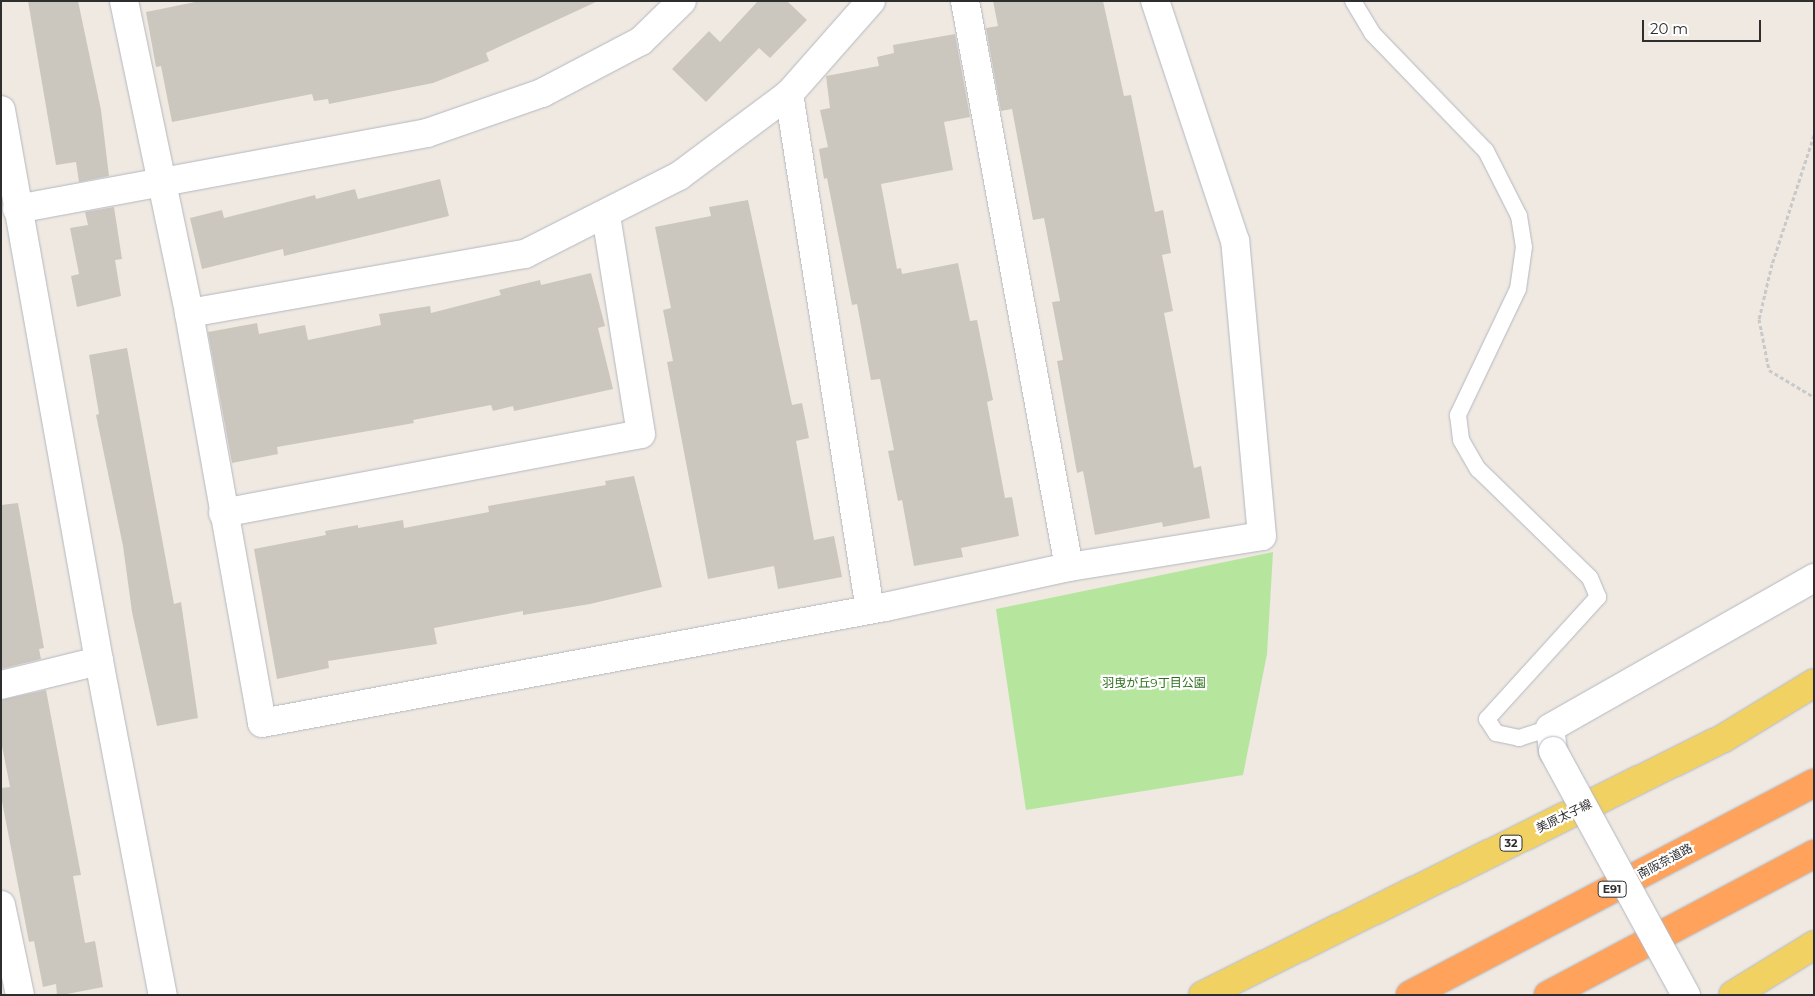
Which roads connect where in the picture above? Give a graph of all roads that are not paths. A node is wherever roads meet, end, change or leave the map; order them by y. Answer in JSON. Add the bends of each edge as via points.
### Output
{"nodes":[{"id":1,"x":124,"y":1,"type":"edge"},
{"id":2,"x":682,"y":1,"type":"edge"},
{"id":3,"x":871,"y":1,"type":"edge"},
{"id":4,"x":964,"y":1,"type":"edge"},
{"id":5,"x":1155,"y":1,"type":"edge"},
{"id":6,"x":1353,"y":1,"type":"edge"},
{"id":7,"x":789,"y":94,"type":"junction"},
{"id":8,"x":1,"y":110,"type":"edge"},
{"id":9,"x":162,"y":185,"type":"junction"},
{"id":10,"x":9,"y":211,"type":"edge"},
{"id":11,"x":606,"y":215,"type":"junction"},
{"id":12,"x":189,"y":313,"type":"junction"},
{"id":13,"x":223,"y":513,"type":"junction"},
{"id":14,"x":1069,"y":567,"type":"junction"},
{"id":15,"x":1814,"y":578,"type":"edge"},
{"id":16,"x":870,"y":610,"type":"junction"},
{"id":17,"x":99,"y":661,"type":"junction"},
{"id":18,"x":1814,"y":683,"type":"edge"},
{"id":19,"x":1,"y":684,"type":"edge"},
{"id":20,"x":1551,"y":739,"type":"junction"},
{"id":21,"x":1814,"y":782,"type":"edge"},
{"id":22,"x":1814,"y":854,"type":"edge"},
{"id":23,"x":1,"y":904,"type":"edge"},
{"id":24,"x":1814,"y":945,"type":"edge"},
{"id":25,"x":20,"y":995,"type":"edge"},
{"id":26,"x":163,"y":995,"type":"edge"},
{"id":27,"x":1203,"y":995,"type":"edge"},
{"id":28,"x":1410,"y":995,"type":"edge"},
{"id":29,"x":1548,"y":995,"type":"edge"},
{"id":30,"x":1686,"y":995,"type":"edge"},
{"id":31,"x":1734,"y":995,"type":"edge"}],
"edges":[{"from":1,"to":9,"type":"street"},
{"from":2,"to":9,"type":"street","via":[[641,41],[542,93],[427,133]]},
{"from":3,"to":7,"type":"street"},
{"from":4,"to":14,"type":"street"},
{"from":5,"to":14,"type":"street","via":[[1235,241],[1262,536]]},
{"from":6,"to":20,"type":"lane","via":[[1372,33],[1486,151],[1519,216],[1524,247],[1518,289],[1458,415],[1460,440],[1478,469],[1590,578],[1598,597],[1488,719],[1496,733]]},
{"from":7,"to":11,"type":"street","via":[[679,176]]},
{"from":7,"to":16,"type":"street"},
{"from":8,"to":10,"type":"street"},
{"from":9,"to":10,"type":"street"},
{"from":9,"to":12,"type":"street"},
{"from":10,"to":17,"type":"street"},
{"from":11,"to":12,"type":"street","via":[[525,254]]},
{"from":11,"to":13,"type":"street","via":[[641,434]]},
{"from":12,"to":13,"type":"street"},
{"from":13,"to":16,"type":"street","via":[[262,723]]},
{"from":14,"to":16,"type":"street"},
{"from":15,"to":20,"type":"street"},
{"from":17,"to":19,"type":"street"},
{"from":17,"to":26,"type":"street"},
{"from":18,"to":27,"type":"main road","name":"美原太子線","number":"32","via":[[1724,738]]},
{"from":20,"to":30,"type":"street","bridge":true},
{"from":21,"to":28,"type":"highway","name":"南阪奈道路","number":"E91"},
{"from":22,"to":29,"type":"highway"},
{"from":23,"to":25,"type":"street"},
{"from":24,"to":31,"type":"main road"}]}
